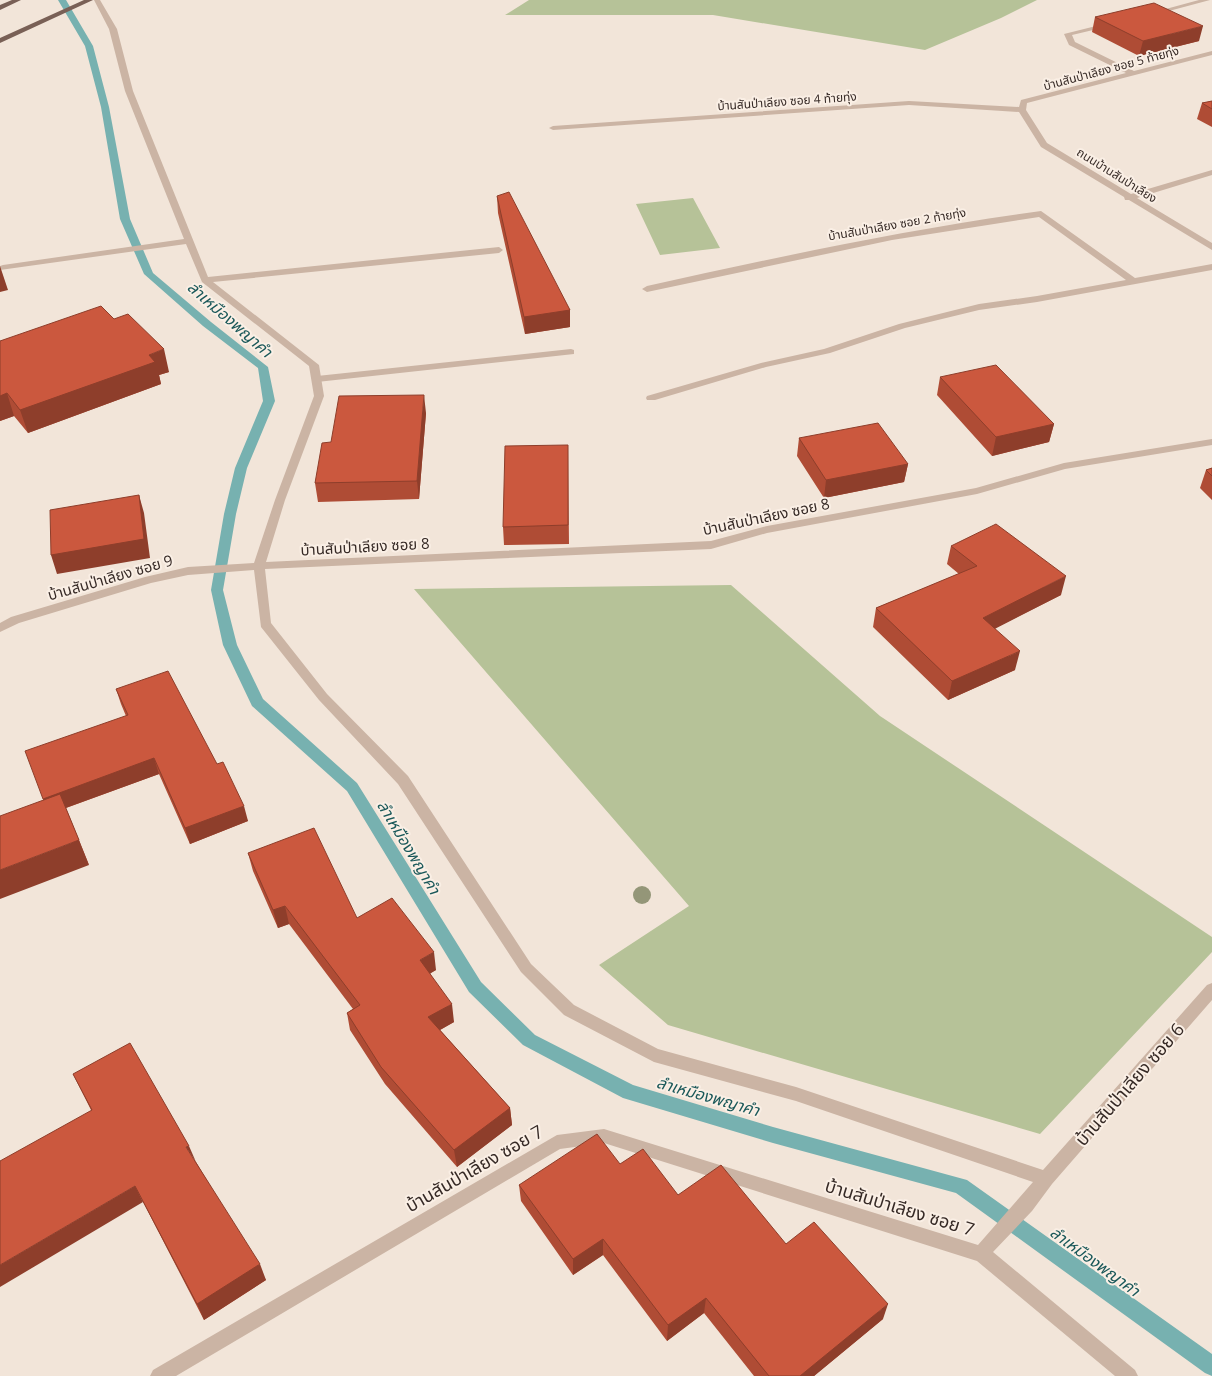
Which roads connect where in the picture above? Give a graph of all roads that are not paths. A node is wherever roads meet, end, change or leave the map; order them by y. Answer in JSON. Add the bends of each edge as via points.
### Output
{"nodes":[{"id":1,"x":17,"y":0,"type":"edge"},
{"id":2,"x":90,"y":0,"type":"edge"},
{"id":3,"x":97,"y":0,"type":"edge"},
{"id":4,"x":1207,"y":0,"type":"edge"},
{"id":5,"x":0,"y":8,"type":"edge"},
{"id":6,"x":1142,"y":16,"type":"edge"},
{"id":7,"x":1115,"y":23,"type":"edge"},
{"id":8,"x":0,"y":41,"type":"edge"},
{"id":9,"x":1212,"y":53,"type":"edge"},
{"id":10,"x":1134,"y":74,"type":"junction"},
{"id":11,"x":1022,"y":110,"type":"junction"},
{"id":12,"x":553,"y":128,"type":"dead end"},
{"id":13,"x":1212,"y":172,"type":"edge"},
{"id":14,"x":1128,"y":198,"type":"junction"},
{"id":15,"x":190,"y":241,"type":"junction"},
{"id":16,"x":1212,"y":247,"type":"edge"},
{"id":17,"x":499,"y":250,"type":"dead end"},
{"id":18,"x":1212,"y":266,"type":"edge"},
{"id":19,"x":3,"y":268,"type":"dead end"},
{"id":20,"x":205,"y":280,"type":"junction"},
{"id":21,"x":1133,"y":280,"type":"junction"},
{"id":22,"x":647,"y":289,"type":"dead end"},
{"id":23,"x":571,"y":352,"type":"dead end"},
{"id":24,"x":317,"y":379,"type":"junction"},
{"id":25,"x":651,"y":398,"type":"dead end"},
{"id":26,"x":1212,"y":442,"type":"edge"},
{"id":27,"x":259,"y":566,"type":"junction"},
{"id":28,"x":231,"y":568,"type":"joint"},
{"id":29,"x":0,"y":628,"type":"edge"},
{"id":30,"x":1212,"y":989,"type":"edge"},
{"id":31,"x":1046,"y":1179,"type":"junction"},
{"id":32,"x":986,"y":1247,"type":"junction"},
{"id":33,"x":159,"y":1376,"type":"edge"},
{"id":34,"x":1128,"y":1376,"type":"edge"}],
"edges":[{"from":1,"to":5,"type":"main road"},
{"from":2,"to":8,"type":"main road"},
{"from":3,"to":15,"type":"street","via":[[113,29],[129,91]]},
{"from":4,"to":6,"type":"street"},
{"from":7,"to":10,"type":"street","via":[[1068,34],[1072,43]]},
{"from":9,"to":10,"type":"street","name":"บ้านสันป่าเลียง ซอย 5 ท้ายทุ่ง"},
{"from":10,"to":11,"type":"street","name":"บ้านสันป่าเลียง ซอย 5 ท้ายทุ่ง","via":[[1024,102]]},
{"from":11,"to":12,"type":"street","name":"บ้านสันป่าเลียง ซอย 4 ท้ายทุ่ง","via":[[909,103]]},
{"from":11,"to":14,"type":"street","name":"ถนนบ้านสันป่าเลียง","via":[[1044,145]]},
{"from":13,"to":14,"type":"street"},
{"from":14,"to":16,"type":"street","name":"ถนนบ้านสันป่าเลียง"},
{"from":15,"to":19,"type":"street"},
{"from":15,"to":20,"type":"street"},
{"from":17,"to":20,"type":"street"},
{"from":18,"to":21,"type":"street"},
{"from":20,"to":24,"type":"street","via":[[314,365]]},
{"from":21,"to":22,"type":"street","name":"บ้านสันป่าเลียง ซอย 2 ท้ายทุ่ง","via":[[1041,214],[963,223],[849,244]]},
{"from":21,"to":25,"type":"street","via":[[979,307]]},
{"from":23,"to":24,"type":"street"},
{"from":24,"to":27,"type":"street","via":[[319,396]]},
{"from":26,"to":27,"type":"street","name":"บ้านสันป่าเลียง ซอย 8","via":[[1064,466],[977,491],[767,530],[711,545]]},
{"from":27,"to":28,"type":"street","name":"บ้านสันป่าเลียง ซอย 8"},
{"from":27,"to":31,"type":"street","via":[[265,624],[323,697],[403,780],[526,968],[569,1010],[654,1055],[796,1094]]},
{"from":28,"to":29,"type":"street","name":"บ้านสันป่าเลียง ซอย 9","via":[[188,571],[149,580],[15,620]]},
{"from":30,"to":31,"type":"street","name":"บ้านสันป่าเลียง ซอย 6"},
{"from":31,"to":32,"type":"street","name":"บ้านสันป่าเลียง ซอย 6"},
{"from":32,"to":33,"type":"street","name":"บ้านสันป่าเลียง ซอย 7","via":[[604,1136],[556,1142]]},
{"from":32,"to":34,"type":"street"}]}
